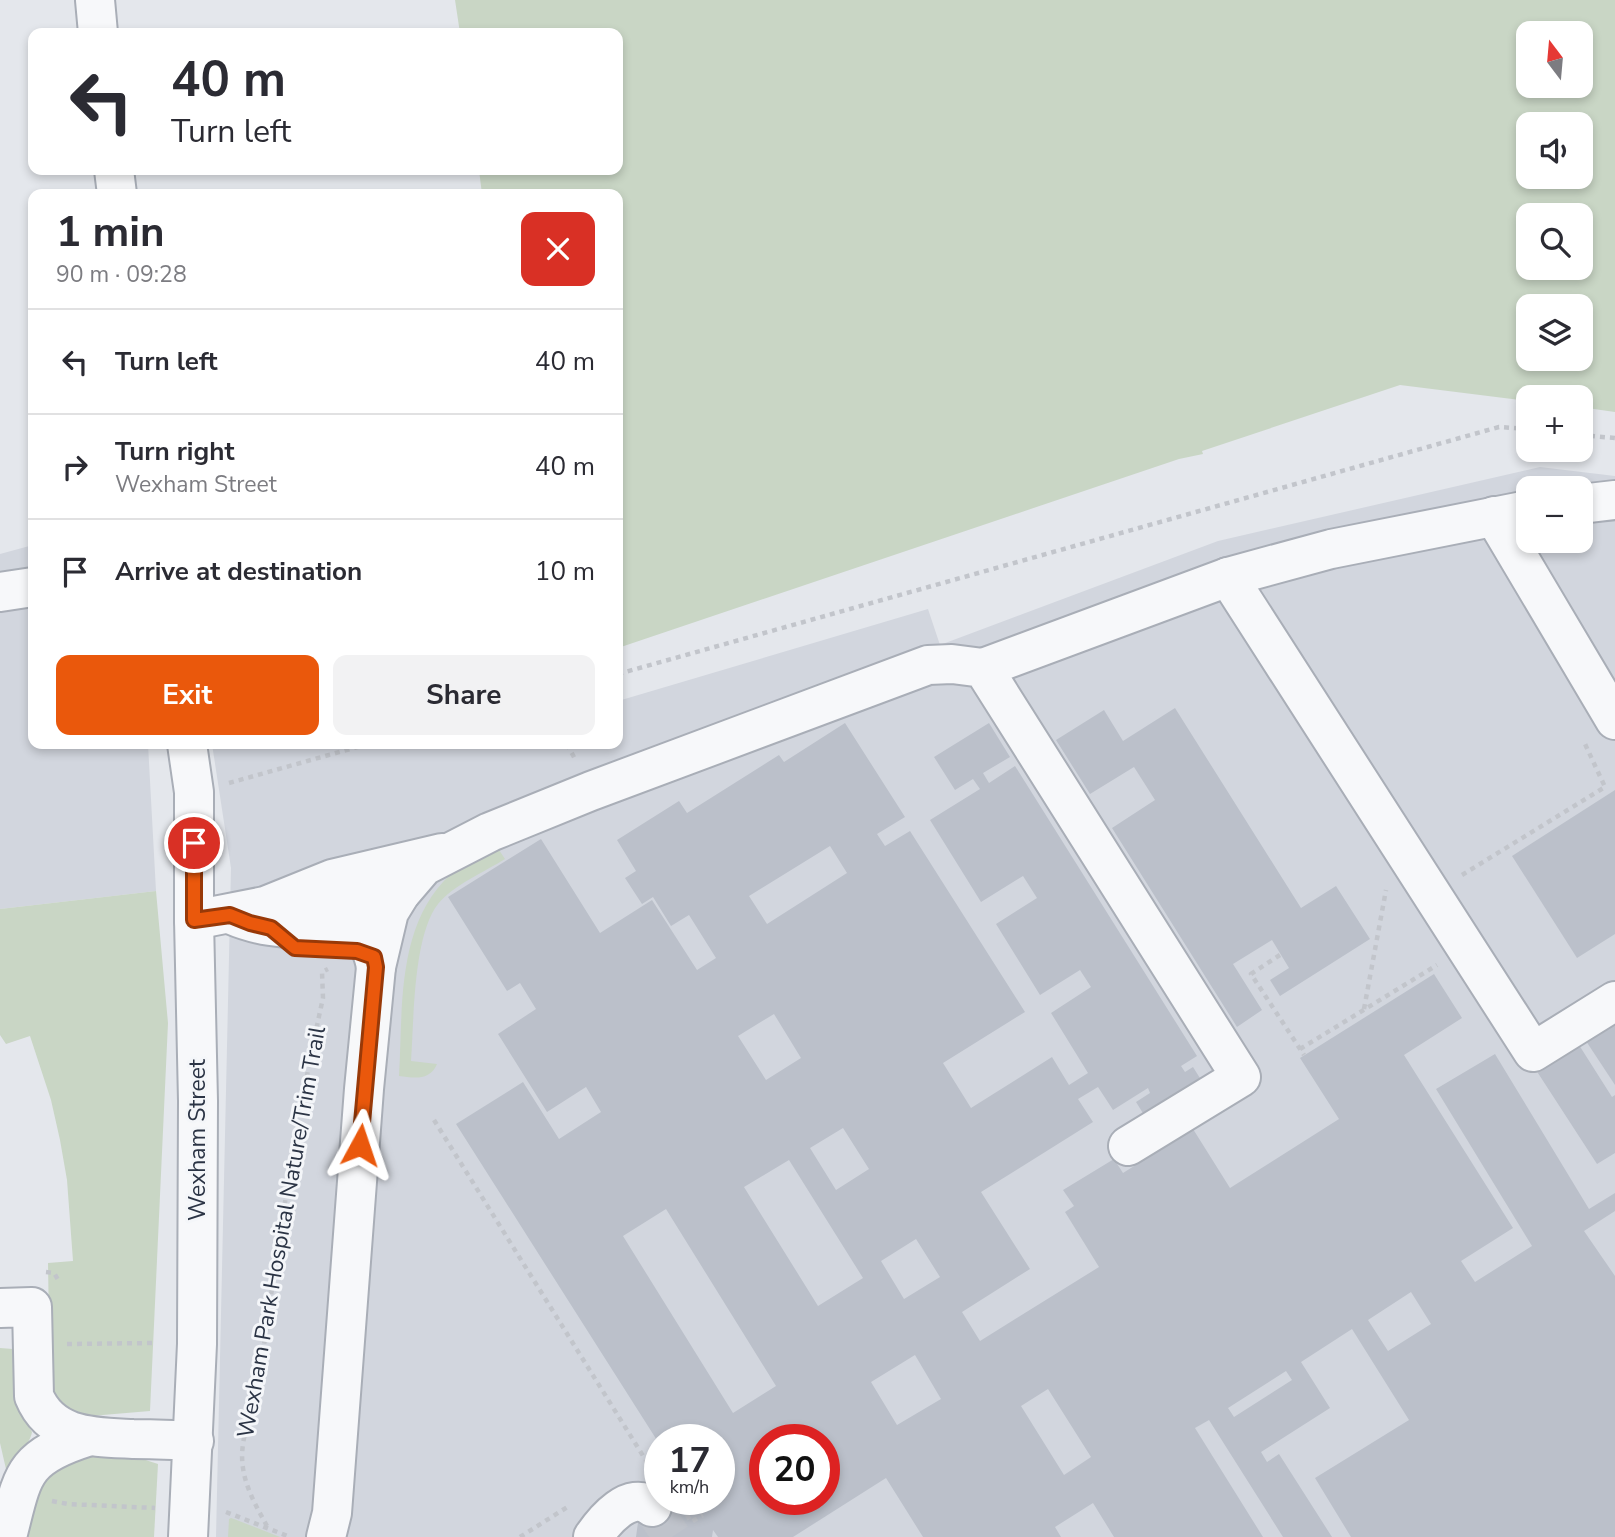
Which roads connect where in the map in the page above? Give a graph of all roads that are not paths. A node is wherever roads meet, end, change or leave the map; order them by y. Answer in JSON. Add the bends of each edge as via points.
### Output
{"nodes":[{"id":1,"x":94,"y":0,"type":"edge"},
{"id":2,"x":97,"y":28,"type":"edge"},
{"id":3,"x":1615,"y":500,"type":"edge"},
{"id":4,"x":1593,"y":503,"type":"edge"},
{"id":5,"x":1511,"y":513,"type":"edge"},
{"id":6,"x":1228,"y":577,"type":"junction"},
{"id":7,"x":28,"y":588,"type":"edge"},
{"id":8,"x":0,"y":592,"type":"edge"},
{"id":9,"x":983,"y":668,"type":"junction"},
{"id":10,"x":1609,"y":710,"type":"edge"},
{"id":11,"x":188,"y":749,"type":"edge"},
{"id":12,"x":451,"y":851,"type":"junction"},
{"id":13,"x":400,"y":894,"type":"junction"},
{"id":14,"x":236,"y":922,"type":"junction"},
{"id":15,"x":369,"y":958,"type":"junction"},
{"id":16,"x":1615,"y":1001,"type":"edge"},
{"id":17,"x":1128,"y":1146,"type":"dead end"},
{"id":18,"x":22,"y":1320,"type":"edge"},
{"id":19,"x":87,"y":1437,"type":"junction"},
{"id":20,"x":194,"y":1441,"type":"junction"},
{"id":21,"x":644,"y":1498,"type":"edge"},
{"id":22,"x":7,"y":1537,"type":"edge"},
{"id":23,"x":188,"y":1537,"type":"edge"},
{"id":24,"x":326,"y":1537,"type":"edge"},
{"id":25,"x":593,"y":1537,"type":"edge"}],
"edges":[{"from":1,"to":2,"type":"street"},
{"from":3,"to":4,"type":"street"},
{"from":5,"to":6,"type":"street","via":[[1331,549]]},
{"from":5,"to":10,"type":"street"},
{"from":6,"to":9,"type":"street"},
{"from":6,"to":16,"type":"street","via":[[1533,1052]]},
{"from":7,"to":8,"type":"street"},
{"from":9,"to":12,"type":"street","via":[[928,665],[591,791]]},
{"from":9,"to":17,"type":"street","via":[[1241,1077]]},
{"from":11,"to":14,"type":"street","name":"Wexham Street","via":[[194,792]]},
{"from":12,"to":13,"type":"street","via":[[424,866]]},
{"from":12,"to":14,"type":"street","via":[[332,879]]},
{"from":13,"to":14,"type":"street","via":[[358,905],[292,910]]},
{"from":13,"to":15,"type":"street"},
{"from":14,"to":15,"type":"street","via":[[355,935],[365,940]]},
{"from":14,"to":20,"type":"street","name":"Wexham Street","via":[[198,1128]]},
{"from":15,"to":24,"type":"street","via":[[364,1090],[332,1513]]},
{"from":18,"to":19,"type":"street","via":[[38,1408],[57,1425]]},
{"from":19,"to":20,"type":"street"},
{"from":19,"to":22,"type":"street","via":[[36,1460],[26,1473]]},
{"from":20,"to":23,"type":"street","name":"Wexham Street"},
{"from":21,"to":25,"type":"street","via":[[609,1516]]}]}
